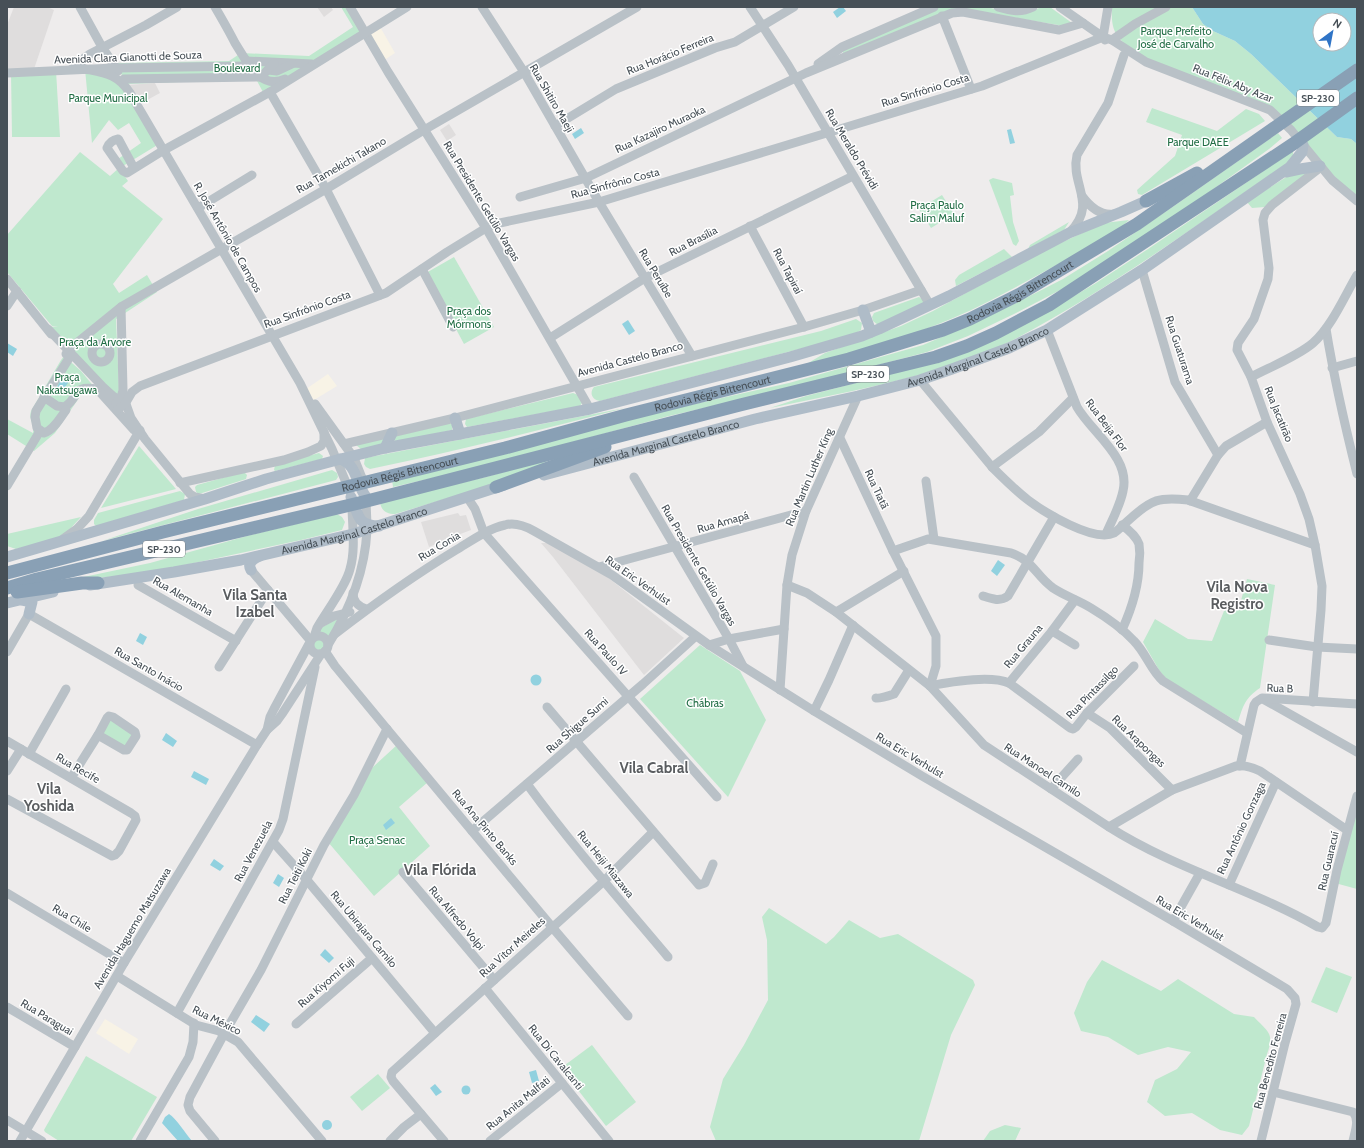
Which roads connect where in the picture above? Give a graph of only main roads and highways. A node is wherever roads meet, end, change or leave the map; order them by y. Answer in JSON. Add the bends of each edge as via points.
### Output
{"nodes":[{"id":1,"x":1357,"y":70,"type":"edge"},
{"id":2,"x":1357,"y":98,"type":"edge"},
{"id":3,"x":1251,"y":144,"type":"junction"},
{"id":4,"x":1298,"y":144,"type":"junction"},
{"id":5,"x":1321,"y":167,"type":"road end"},
{"id":6,"x":1279,"y":174,"type":"junction"},
{"id":7,"x":1146,"y":200,"type":"joint"},
{"id":8,"x":864,"y":310,"type":"road end"},
{"id":9,"x":872,"y":332,"type":"junction"},
{"id":10,"x":740,"y":405,"type":"junction"},
{"id":11,"x":454,"y":418,"type":"road end"},
{"id":12,"x":392,"y":433,"type":"road end"},
{"id":13,"x":460,"y":434,"type":"junction"},
{"id":14,"x":385,"y":448,"type":"junction"},
{"id":15,"x":339,"y":460,"type":"junction"},
{"id":16,"x":490,"y":489,"type":"junction"},
{"id":17,"x":351,"y":497,"type":"road end"},
{"id":18,"x":366,"y":497,"type":"road end"},
{"id":19,"x":367,"y":527,"type":"junction"},
{"id":20,"x":260,"y":556,"type":"junction"},
{"id":21,"x":7,"y":557,"type":"edge"},
{"id":22,"x":235,"y":561,"type":"junction"},
{"id":23,"x":7,"y":573,"type":"edge"},
{"id":24,"x":98,"y":583,"type":"junction"},
{"id":25,"x":7,"y":588,"type":"edge"},
{"id":26,"x":7,"y":593,"type":"edge"},
{"id":27,"x":20,"y":600,"type":"junction"},
{"id":28,"x":7,"y":603,"type":"edge"},
{"id":29,"x":29,"y":614,"type":"road end"}],
"edges":[{"from":1,"to":3,"type":"highway","name":"Rodovia Régis Bittencourt","number":"SP-230"},
{"from":2,"to":4,"type":"highway","name":"Rodovia Régis Bittencourt","number":"SP-230"},
{"from":3,"to":7,"type":"highway","via":[[1226,154]]},
{"from":3,"to":23,"type":"highway","name":"Rodovia Régis Bittencourt","number":"SP-230","via":[[1137,224],[1020,294],[943,330],[849,359]]},
{"from":4,"to":6,"type":"main road","name":"Avenida Marginal Castelo Branco","via":[[1303,149],[1299,156]]},
{"from":4,"to":10,"type":"highway","name":"Rodovia Régis Bittencourt","number":"SP-230","via":[[1049,305],[996,333],[936,357]]},
{"from":5,"to":6,"type":"main road","name":"Avenida Marginal Castelo Branco"},
{"from":6,"to":16,"type":"main road","name":"Avenida Marginal Castelo Branco","via":[[1142,270],[1047,330],[1009,348],[920,380],[755,419]]},
{"from":7,"to":9,"type":"main road","via":[[1069,233]]},
{"from":8,"to":9,"type":"main road"},
{"from":9,"to":13,"type":"main road","via":[[790,357],[590,409]]},
{"from":10,"to":16,"type":"highway","via":[[721,416],[609,446]]},
{"from":10,"to":25,"type":"highway","name":"Rodovia Régis Bittencourt","number":"SP-230","via":[[395,494]]},
{"from":11,"to":13,"type":"main road"},
{"from":12,"to":14,"type":"main road"},
{"from":13,"to":14,"type":"main road"},
{"from":14,"to":15,"type":"main road","via":[[351,450]]},
{"from":15,"to":18,"type":"main road","via":[[350,464]]},
{"from":15,"to":21,"type":"main road","via":[[270,478]]},
{"from":16,"to":19,"type":"main road","name":"Avenida Marginal Castelo Branco","via":[[380,526]]},
{"from":17,"to":19,"type":"main road","via":[[356,513]]},
{"from":19,"to":20,"type":"main road","name":"Avenida Marginal Castelo Branco","via":[[353,534]]},
{"from":20,"to":22,"type":"main road","name":"Avenida Marginal Castelo Branco"},
{"from":20,"to":22,"type":"main road","via":[[250,563],[251,570],[243,563]]},
{"from":22,"to":24,"type":"main road","name":"Avenida Marginal Castelo Branco"},
{"from":24,"to":26,"type":"highway"},
{"from":24,"to":27,"type":"main road","name":"Avenida Marginal Castelo Branco"},
{"from":27,"to":28,"type":"main road","name":"Avenida Marginal Castelo Branco"},
{"from":27,"to":29,"type":"main road","via":[[32,602]]}]}
